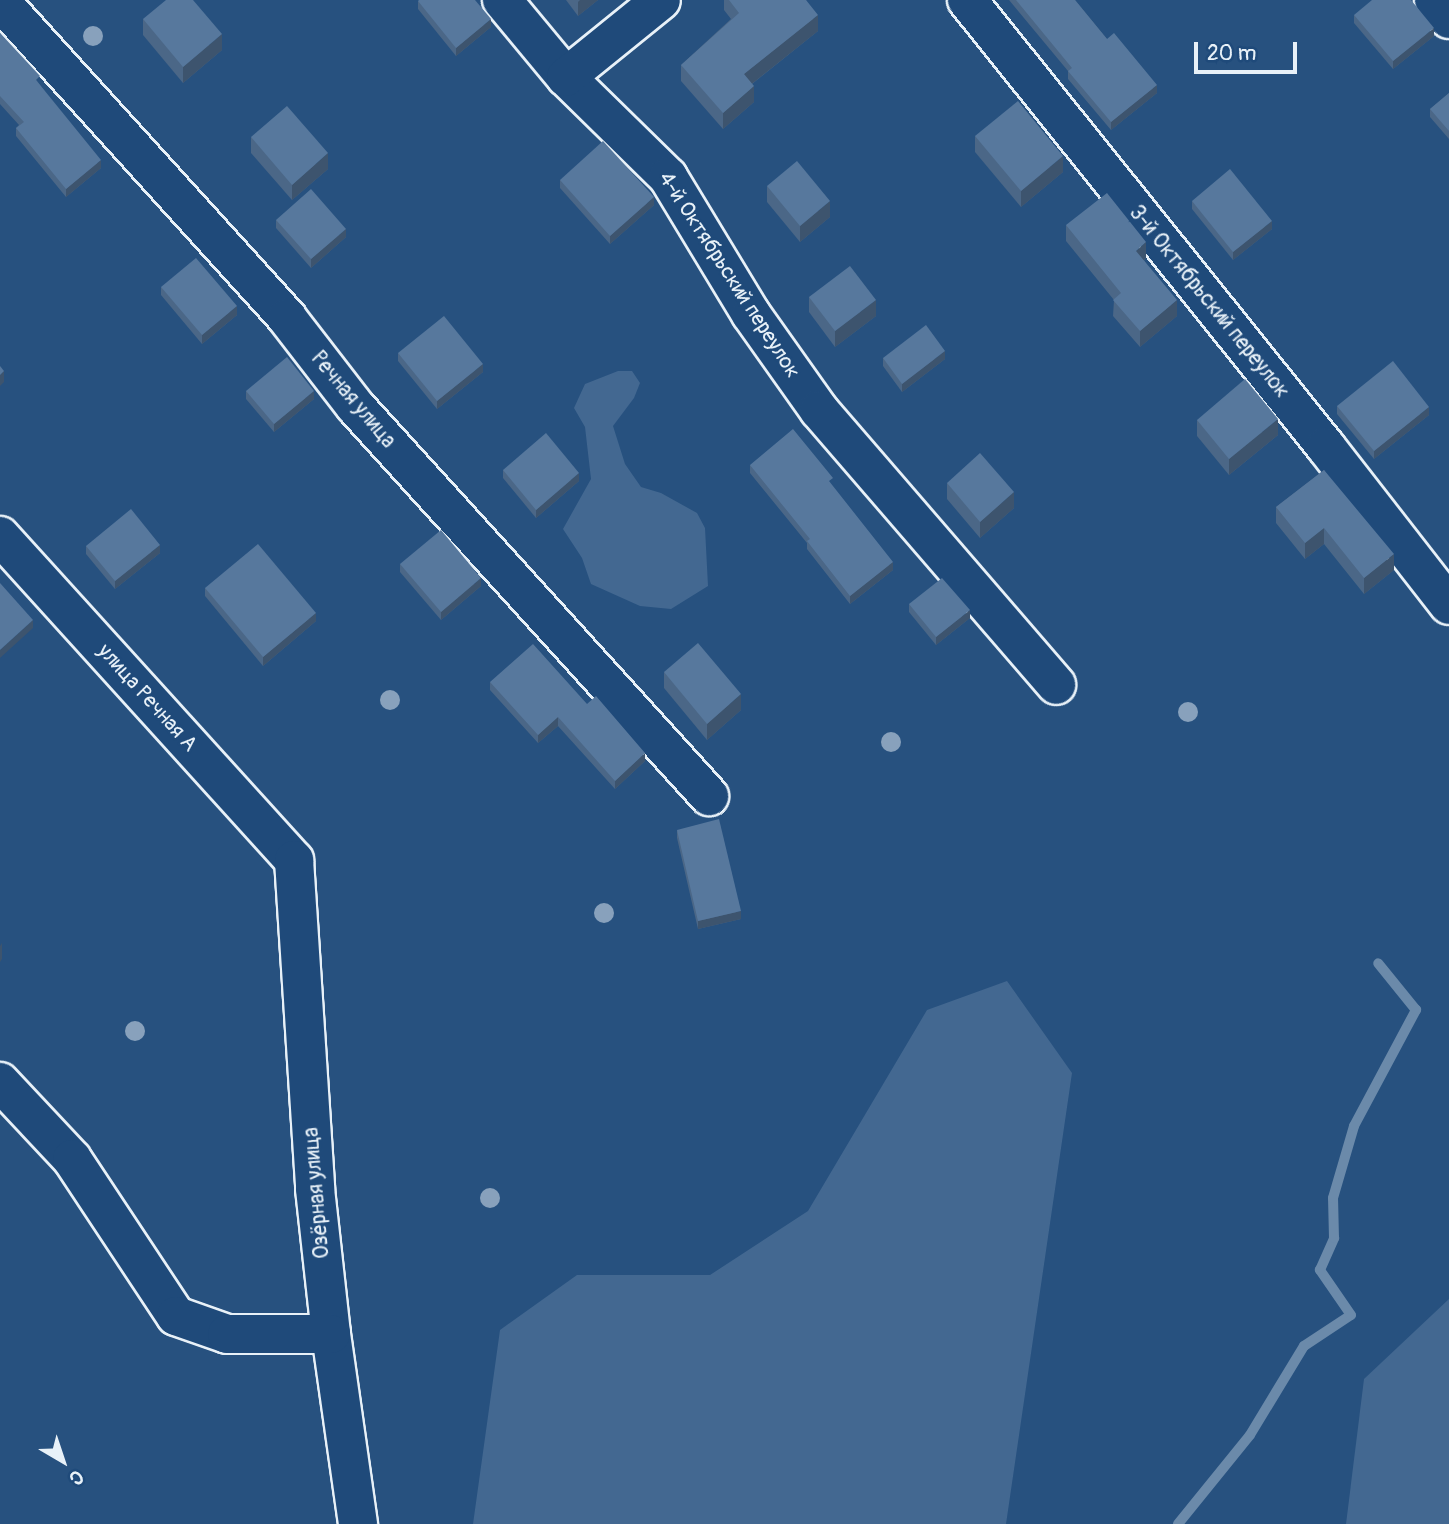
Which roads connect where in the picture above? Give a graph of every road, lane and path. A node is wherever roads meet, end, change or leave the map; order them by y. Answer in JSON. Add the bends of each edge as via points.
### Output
{"nodes":[{"id":1,"x":502,"y":0,"type":"edge"},
{"id":2,"x":661,"y":0,"type":"edge"},
{"id":3,"x":967,"y":0,"type":"edge"},
{"id":4,"x":1434,"y":0,"type":"edge"},
{"id":5,"x":0,"y":1,"type":"edge"},
{"id":6,"x":1449,"y":19,"type":"edge"},
{"id":7,"x":566,"y":77,"type":"junction"},
{"id":8,"x":0,"y":536,"type":"edge"},
{"id":9,"x":1449,"y":605,"type":"edge"},
{"id":10,"x":1056,"y":685,"type":"dead end"},
{"id":11,"x":709,"y":796,"type":"dead end"},
{"id":12,"x":294,"y":860,"type":"joint"},
{"id":13,"x":0,"y":1082,"type":"edge"},
{"id":14,"x":331,"y":1334,"type":"junction"},
{"id":15,"x":359,"y":1524,"type":"edge"}],
"edges":[{"from":1,"to":7,"type":"lane","name":"4-й Октябрьский переулок"},
{"from":2,"to":7,"type":"lane"},
{"from":3,"to":9,"type":"lane","name":"3-й Октябрьский переулок"},
{"from":4,"to":6,"type":"lane"},
{"from":5,"to":11,"type":"lane","name":"Речная улица","via":[[286,318],[355,406]]},
{"from":7,"to":10,"type":"lane","name":"4-й Октябрьский переулок","via":[[668,177],[751,314],[819,410]]},
{"from":8,"to":12,"type":"lane","name":"улица Речная А"},
{"from":12,"to":14,"type":"lane","name":"Озёрная улица","via":[[315,1189]]},
{"from":13,"to":14,"type":"lane","via":[[72,1159],[176,1316],[227,1334]]},
{"from":14,"to":15,"type":"lane","name":"Озёрная улица"}]}
